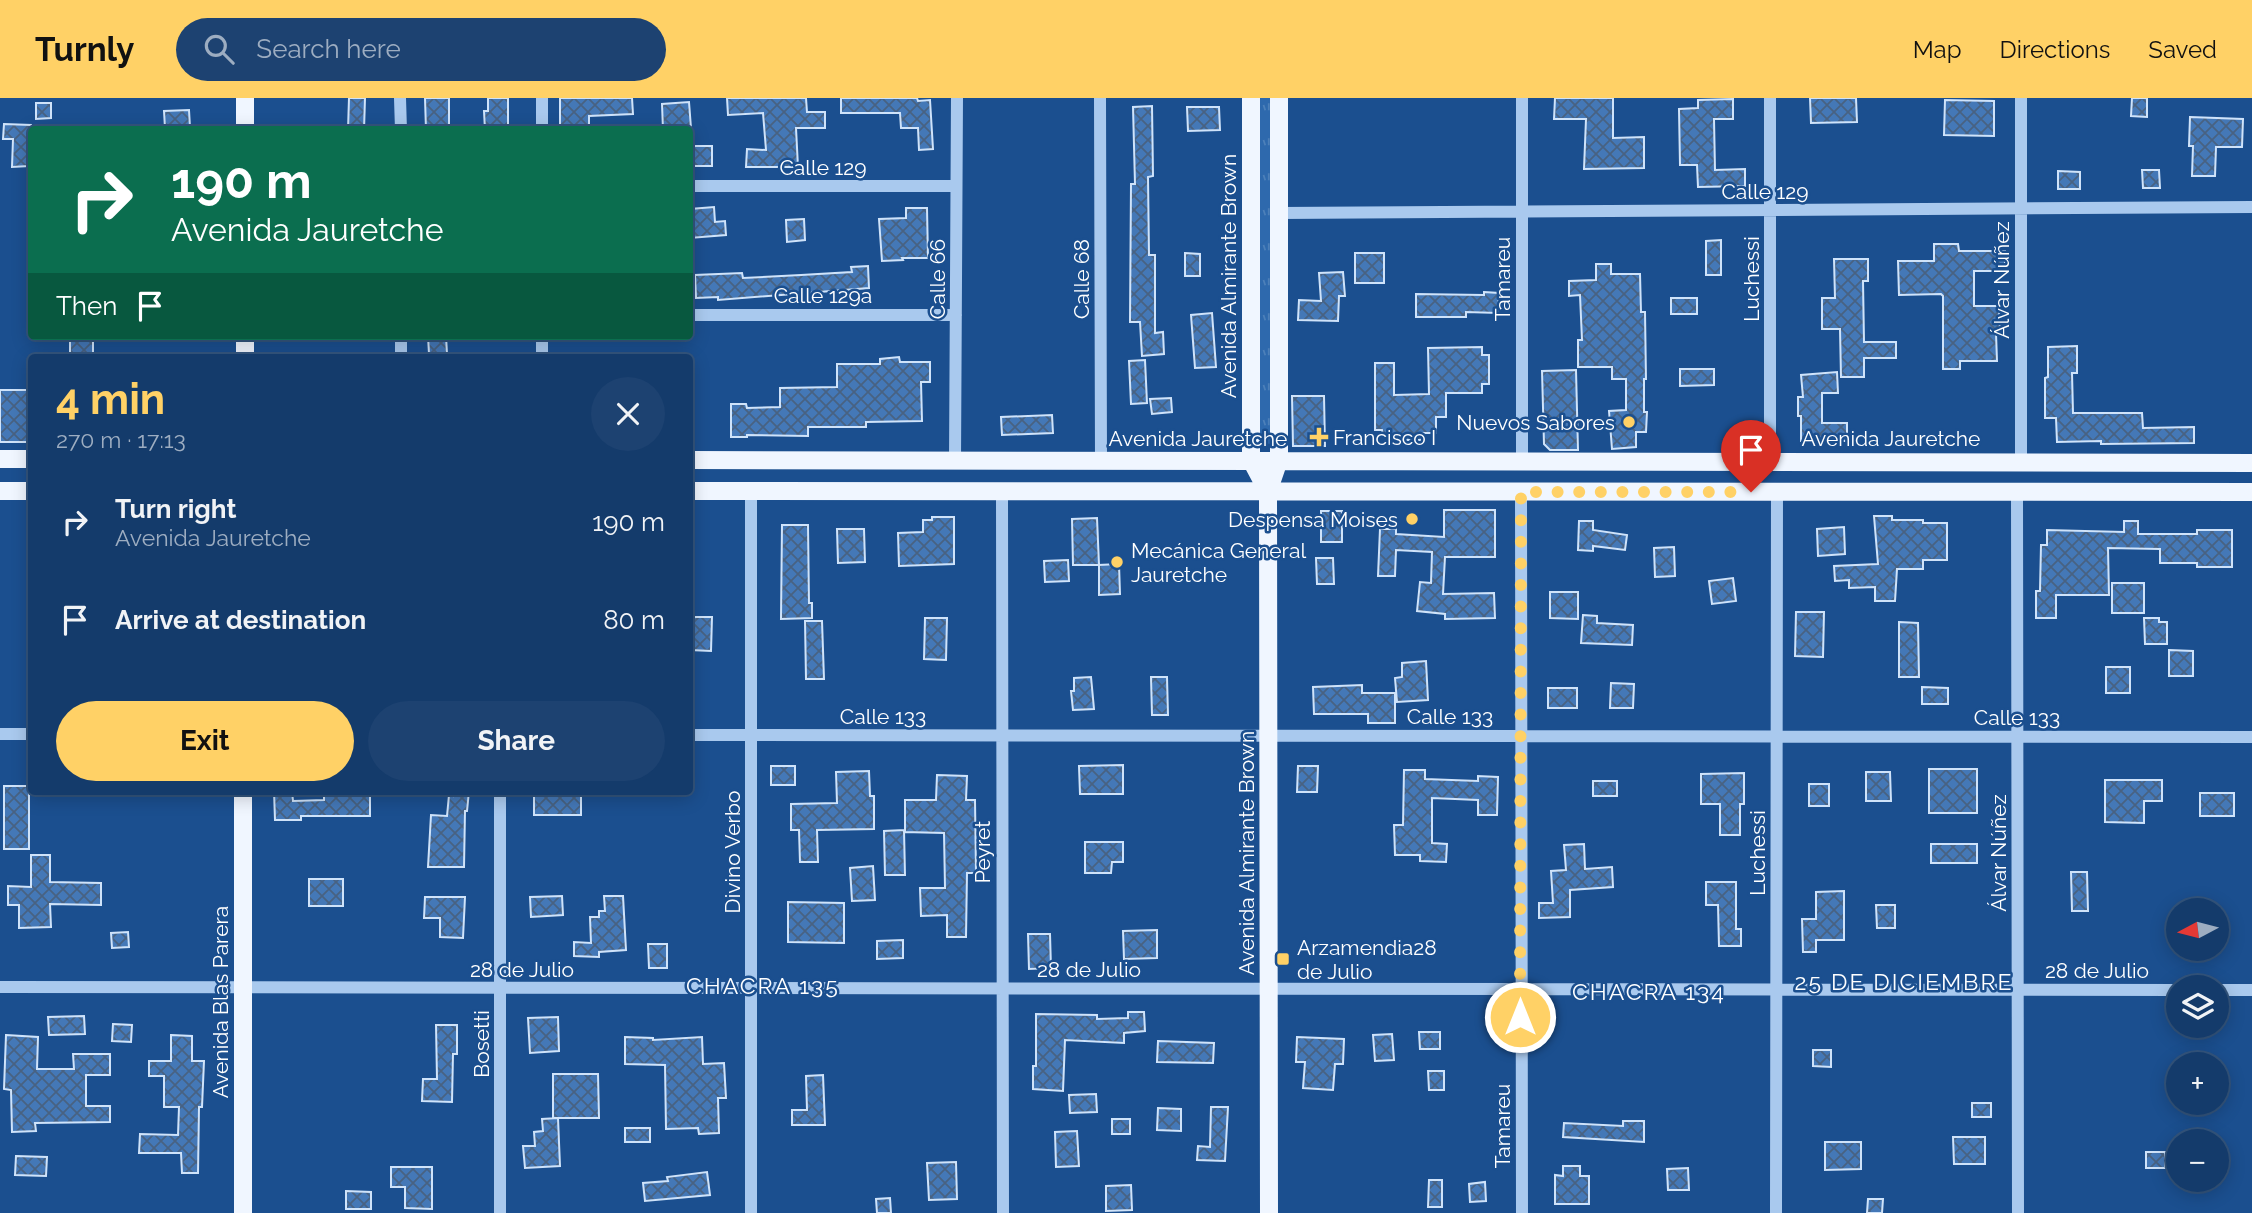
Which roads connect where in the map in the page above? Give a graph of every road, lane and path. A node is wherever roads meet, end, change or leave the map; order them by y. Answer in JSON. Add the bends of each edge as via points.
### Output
{"nodes":[{"id":1,"x":245,"y":98,"type":"edge"},
{"id":2,"x":400,"y":98,"type":"edge"},
{"id":3,"x":542,"y":98,"type":"edge"},
{"id":4,"x":957,"y":98,"type":"edge"},
{"id":5,"x":1100,"y":98,"type":"edge"},
{"id":6,"x":1251,"y":98,"type":"edge"},
{"id":7,"x":1279,"y":98,"type":"edge"},
{"id":8,"x":1522,"y":98,"type":"edge"},
{"id":9,"x":1770,"y":98,"type":"edge"},
{"id":10,"x":2021,"y":98,"type":"edge"},
{"id":11,"x":245,"y":126,"type":"edge"},
{"id":12,"x":401,"y":126,"type":"edge"},
{"id":13,"x":542,"y":126,"type":"edge"},
{"id":14,"x":693,"y":186,"type":"edge"},
{"id":15,"x":956,"y":186,"type":"junction"},
{"id":16,"x":2252,"y":207,"type":"edge"},
{"id":17,"x":2021,"y":209,"type":"junction"},
{"id":18,"x":1770,"y":210,"type":"junction"},
{"id":19,"x":1522,"y":211,"type":"junction"},
{"id":20,"x":1279,"y":214,"type":"junction"},
{"id":21,"x":693,"y":315,"type":"edge"},
{"id":22,"x":956,"y":315,"type":"junction"},
{"id":23,"x":0,"y":459,"type":"edge"},
{"id":24,"x":28,"y":459,"type":"edge"},
{"id":25,"x":693,"y":460,"type":"edge"},
{"id":26,"x":955,"y":460,"type":"junction"},
{"id":27,"x":1101,"y":460,"type":"junction"},
{"id":28,"x":1251,"y":460,"type":"junction"},
{"id":29,"x":1279,"y":460,"type":"junction"},
{"id":30,"x":1522,"y":461,"type":"junction"},
{"id":31,"x":1770,"y":461,"type":"junction"},
{"id":32,"x":2021,"y":461,"type":"junction"},
{"id":33,"x":2252,"y":463,"type":"edge"},
{"id":34,"x":0,"y":491,"type":"edge"},
{"id":35,"x":28,"y":491,"type":"edge"},
{"id":36,"x":693,"y":491,"type":"edge"},
{"id":37,"x":751,"y":491,"type":"junction"},
{"id":38,"x":1002,"y":492,"type":"junction"},
{"id":39,"x":1268,"y":492,"type":"junction"},
{"id":40,"x":1521,"y":492,"type":"junction"},
{"id":41,"x":1777,"y":492,"type":"junction"},
{"id":42,"x":2017,"y":492,"type":"junction"},
{"id":43,"x":2252,"y":492,"type":"edge"},
{"id":44,"x":0,"y":734,"type":"edge"},
{"id":45,"x":28,"y":734,"type":"edge"},
{"id":46,"x":693,"y":735,"type":"edge"},
{"id":47,"x":751,"y":735,"type":"junction"},
{"id":48,"x":1002,"y":735,"type":"junction"},
{"id":49,"x":1268,"y":735,"type":"junction"},
{"id":50,"x":1521,"y":736,"type":"junction"},
{"id":51,"x":1776,"y":736,"type":"junction"},
{"id":52,"x":2017,"y":736,"type":"junction"},
{"id":53,"x":2252,"y":737,"type":"edge"},
{"id":54,"x":243,"y":795,"type":"edge"},
{"id":55,"x":500,"y":795,"type":"edge"},
{"id":56,"x":0,"y":987,"type":"edge"},
{"id":57,"x":243,"y":988,"type":"junction"},
{"id":58,"x":500,"y":988,"type":"junction"},
{"id":59,"x":751,"y":988,"type":"junction"},
{"id":60,"x":1001,"y":988,"type":"junction"},
{"id":61,"x":1268,"y":989,"type":"junction"},
{"id":62,"x":1520,"y":989,"type":"junction"},
{"id":63,"x":1776,"y":989,"type":"junction"},
{"id":64,"x":2018,"y":989,"type":"junction"},
{"id":65,"x":2166,"y":990,"type":"edge"},
{"id":66,"x":2229,"y":990,"type":"edge"},
{"id":67,"x":2252,"y":990,"type":"edge"},
{"id":68,"x":243,"y":1213,"type":"edge"},
{"id":69,"x":500,"y":1213,"type":"edge"},
{"id":70,"x":751,"y":1213,"type":"edge"},
{"id":71,"x":1003,"y":1213,"type":"edge"},
{"id":72,"x":1269,"y":1213,"type":"edge"},
{"id":73,"x":1522,"y":1213,"type":"edge"},
{"id":74,"x":1776,"y":1213,"type":"edge"},
{"id":75,"x":2018,"y":1213,"type":"edge"}],
"edges":[{"from":1,"to":11,"type":"main road"},
{"from":2,"to":12,"type":"street"},
{"from":3,"to":13,"type":"street"},
{"from":4,"to":15,"type":"street","name":"Calle 66"},
{"from":5,"to":27,"type":"street","name":"Calle 68"},
{"from":6,"to":28,"type":"main road","name":"Avenida Almirante Brown"},
{"from":7,"to":20,"type":"main road","name":"Avenida Almirante Brown"},
{"from":8,"to":19,"type":"street","name":"Tamareu"},
{"from":9,"to":18,"type":"street","name":"Luchessi"},
{"from":10,"to":17,"type":"street","name":"Álvar Núñez"},
{"from":14,"to":15,"type":"street","name":"Calle 129"},
{"from":15,"to":22,"type":"street","name":"Calle 66"},
{"from":16,"to":17,"type":"street","name":"Calle 129"},
{"from":17,"to":18,"type":"street","name":"Calle 129"},
{"from":17,"to":32,"type":"street","name":"Álvar Núñez"},
{"from":18,"to":19,"type":"street","name":"Calle 129"},
{"from":18,"to":31,"type":"street","name":"Luchessi"},
{"from":19,"to":20,"type":"street","name":"Calle 129"},
{"from":19,"to":30,"type":"street","name":"Tamareu"},
{"from":20,"to":29,"type":"main road","name":"Avenida Almirante Brown"},
{"from":21,"to":22,"type":"street","name":"Calle 129a"},
{"from":22,"to":26,"type":"street","name":"Calle 66"},
{"from":23,"to":24,"type":"main road"},
{"from":25,"to":26,"type":"main road","name":"Avenida Jauretche"},
{"from":26,"to":27,"type":"main road","name":"Avenida Jauretche"},
{"from":27,"to":28,"type":"main road","name":"Avenida Jauretche"},
{"from":28,"to":29,"type":"main road","name":"Avenida Jauretche"},
{"from":28,"to":39,"type":"main road","name":"Avenida Almirante Brown"},
{"from":29,"to":30,"type":"main road","name":"Avenida Jauretche"},
{"from":29,"to":39,"type":"main road","name":"Avenida Almirante Brown"},
{"from":30,"to":31,"type":"main road","name":"Avenida Jauretche"},
{"from":31,"to":32,"type":"main road","name":"Avenida Jauretche"},
{"from":32,"to":33,"type":"main road","name":"Avenida Jauretche"},
{"from":34,"to":35,"type":"main road"},
{"from":36,"to":37,"type":"main road"},
{"from":37,"to":38,"type":"main road"},
{"from":37,"to":47,"type":"street","name":"Divino Verbo"},
{"from":38,"to":39,"type":"main road"},
{"from":38,"to":48,"type":"street","name":"Peyret"},
{"from":39,"to":40,"type":"main road"},
{"from":39,"to":49,"type":"main road","name":"Avenida Almirante Brown"},
{"from":40,"to":41,"type":"main road"},
{"from":40,"to":50,"type":"street","name":"Tamareu"},
{"from":41,"to":42,"type":"main road"},
{"from":41,"to":51,"type":"street","name":"Luchessi"},
{"from":42,"to":43,"type":"main road"},
{"from":42,"to":52,"type":"street","name":"Álvar Núñez"},
{"from":44,"to":45,"type":"street"},
{"from":46,"to":47,"type":"street","name":"Calle 133"},
{"from":47,"to":48,"type":"street","name":"Calle 133"},
{"from":47,"to":59,"type":"street","name":"Divino Verbo"},
{"from":48,"to":49,"type":"street","name":"Calle 133"},
{"from":48,"to":60,"type":"street","name":"Peyret"},
{"from":49,"to":50,"type":"street","name":"Calle 133"},
{"from":49,"to":61,"type":"main road","name":"Avenida Almirante Brown"},
{"from":50,"to":51,"type":"street","name":"Calle 133"},
{"from":50,"to":62,"type":"street","name":"Tamareu"},
{"from":51,"to":52,"type":"street","name":"Calle 133"},
{"from":51,"to":63,"type":"street","name":"Luchessi"},
{"from":52,"to":53,"type":"street","name":"Calle 133"},
{"from":52,"to":64,"type":"street","name":"Álvar Núñez"},
{"from":54,"to":57,"type":"main road","name":"Avenida Blas Parera"},
{"from":55,"to":58,"type":"street","name":"Bosetti"},
{"from":56,"to":57,"type":"street","name":"28 de Julio"},
{"from":57,"to":58,"type":"street","name":"28 de Julio"},
{"from":57,"to":68,"type":"main road","name":"Avenida Blas Parera"},
{"from":58,"to":59,"type":"street","name":"28 de Julio"},
{"from":58,"to":69,"type":"street","name":"Bosetti"},
{"from":59,"to":60,"type":"street","name":"28 de Julio"},
{"from":59,"to":70,"type":"street","name":"Divino Verbo"},
{"from":60,"to":61,"type":"street","name":"28 de Julio"},
{"from":60,"to":71,"type":"street","name":"Peyret"},
{"from":61,"to":62,"type":"street","name":"28 de Julio"},
{"from":61,"to":72,"type":"main road","name":"Avenida Almirante Brown"},
{"from":62,"to":63,"type":"street","name":"28 de Julio"},
{"from":62,"to":73,"type":"street","name":"Tamareu"},
{"from":63,"to":64,"type":"street","name":"28 de Julio"},
{"from":63,"to":74,"type":"street","name":"Luchessi"},
{"from":64,"to":65,"type":"street","name":"28 de Julio"},
{"from":64,"to":75,"type":"street","name":"Álvar Núñez"},
{"from":66,"to":67,"type":"street"}]}
